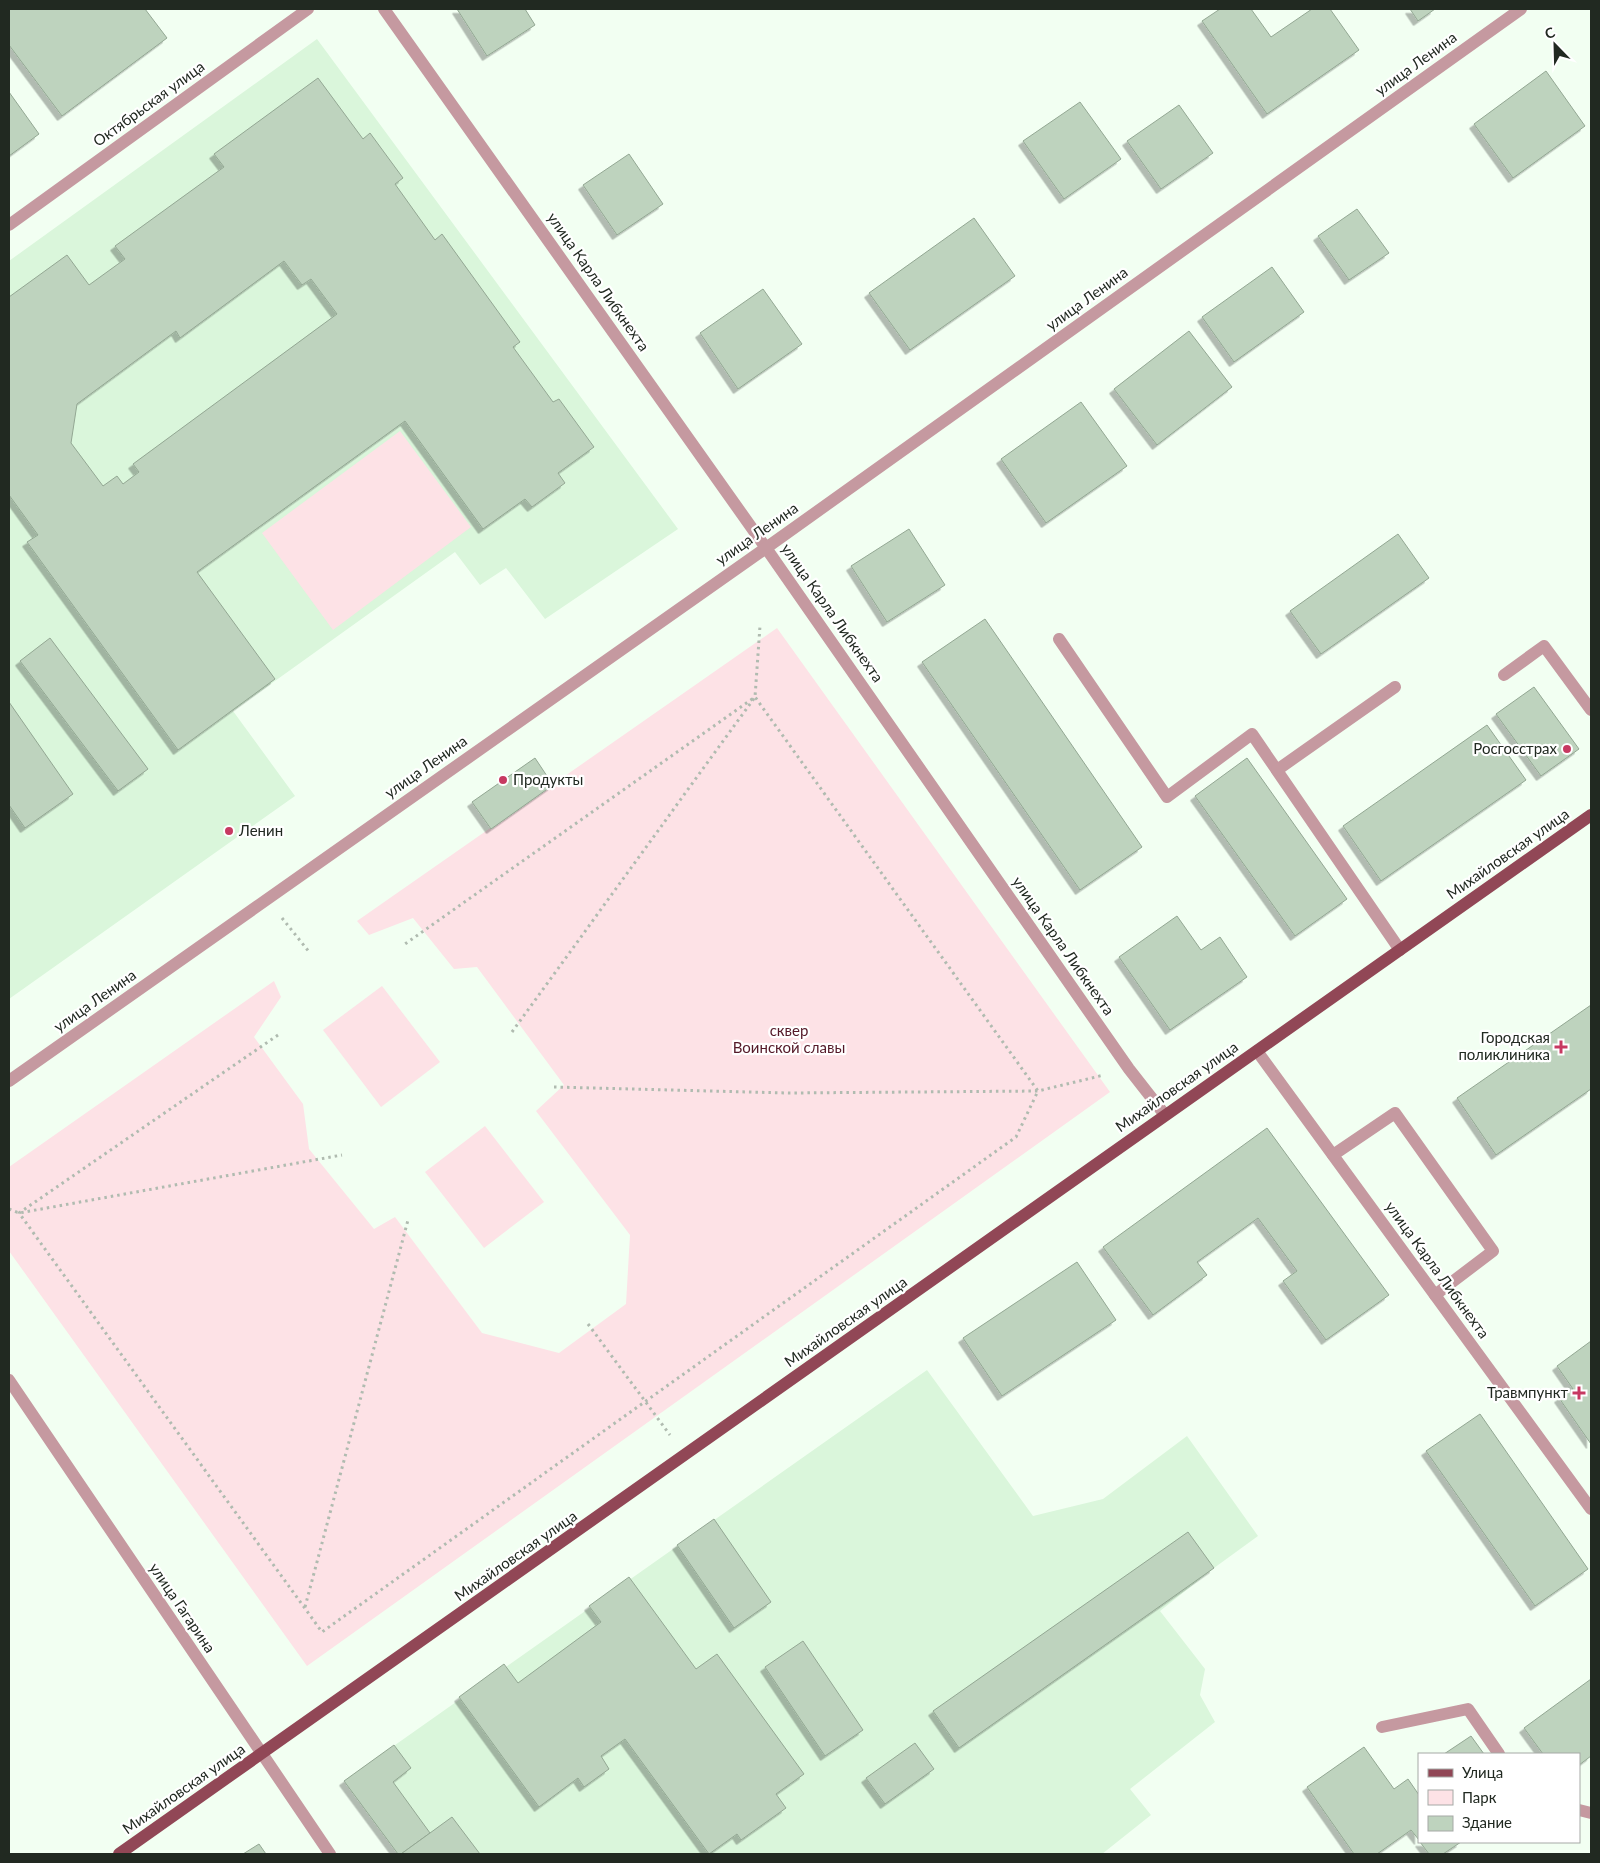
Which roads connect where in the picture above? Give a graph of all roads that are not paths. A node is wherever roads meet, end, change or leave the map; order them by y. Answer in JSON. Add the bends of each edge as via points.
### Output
{"nodes":[{"id":1,"x":308,"y":9,"type":"edge"},
{"id":2,"x":384,"y":9,"type":"edge"},
{"id":3,"x":1521,"y":9,"type":"edge"},
{"id":4,"x":9,"y":225,"type":"edge"},
{"id":5,"x":766,"y":548,"type":"junction"},
{"id":6,"x":1059,"y":639,"type":"dead end"},
{"id":7,"x":1504,"y":675,"type":"dead end"},
{"id":8,"x":1395,"y":687,"type":"dead end"},
{"id":9,"x":1591,"y":710,"type":"edge"},
{"id":10,"x":1277,"y":770,"type":"junction"},
{"id":11,"x":1591,"y":815,"type":"edge"},
{"id":12,"x":1400,"y":950,"type":"junction"},
{"id":13,"x":1257,"y":1050,"type":"junction"},
{"id":14,"x":9,"y":1081,"type":"edge"},
{"id":15,"x":1165,"y":1115,"type":"junction"},
{"id":16,"x":1333,"y":1155,"type":"junction"},
{"id":17,"x":1435,"y":1294,"type":"junction"},
{"id":18,"x":9,"y":1380,"type":"edge"},
{"id":19,"x":1591,"y":1509,"type":"edge"},
{"id":20,"x":1382,"y":1727,"type":"dead end"},
{"id":21,"x":1498,"y":1753,"type":"edge"},
{"id":22,"x":261,"y":1755,"type":"junction"},
{"id":23,"x":119,"y":1854,"type":"edge"},
{"id":24,"x":330,"y":1854,"type":"edge"}],
"edges":[{"from":1,"to":4,"type":"street","name":"Октябрьская улица"},
{"from":2,"to":5,"type":"street","name":"улица Карла Либкнехта"},
{"from":3,"to":5,"type":"street","name":"улица Ленина"},
{"from":5,"to":14,"type":"street","name":"улица Ленина"},
{"from":5,"to":15,"type":"street","name":"улица Карла Либкнехта","via":[[1129,1069]]},
{"from":6,"to":10,"type":"street","via":[[1167,797],[1252,734]]},
{"from":7,"to":9,"type":"street","via":[[1544,646]]},
{"from":8,"to":10,"type":"street"},
{"from":10,"to":12,"type":"street"},
{"from":11,"to":12,"type":"main road","name":"Михайловская улица"},
{"from":12,"to":13,"type":"main road","name":"Михайловская улица"},
{"from":13,"to":15,"type":"main road","name":"Михайловская улица"},
{"from":13,"to":16,"type":"street","name":"улица Карла Либкнехта"},
{"from":15,"to":22,"type":"main road","name":"Михайловская улица"},
{"from":16,"to":17,"type":"street","name":"улица Карла Либкнехта"},
{"from":16,"to":17,"type":"street","via":[[1395,1113],[1493,1251]]},
{"from":17,"to":19,"type":"street","name":"улица Карла Либкнехта"},
{"from":18,"to":22,"type":"street","name":"улица Гагарина"},
{"from":20,"to":21,"type":"street","via":[[1468,1709]]},
{"from":22,"to":23,"type":"main road","name":"Михайловская улица"},
{"from":22,"to":24,"type":"street","name":"улица Гагарина"}]}
